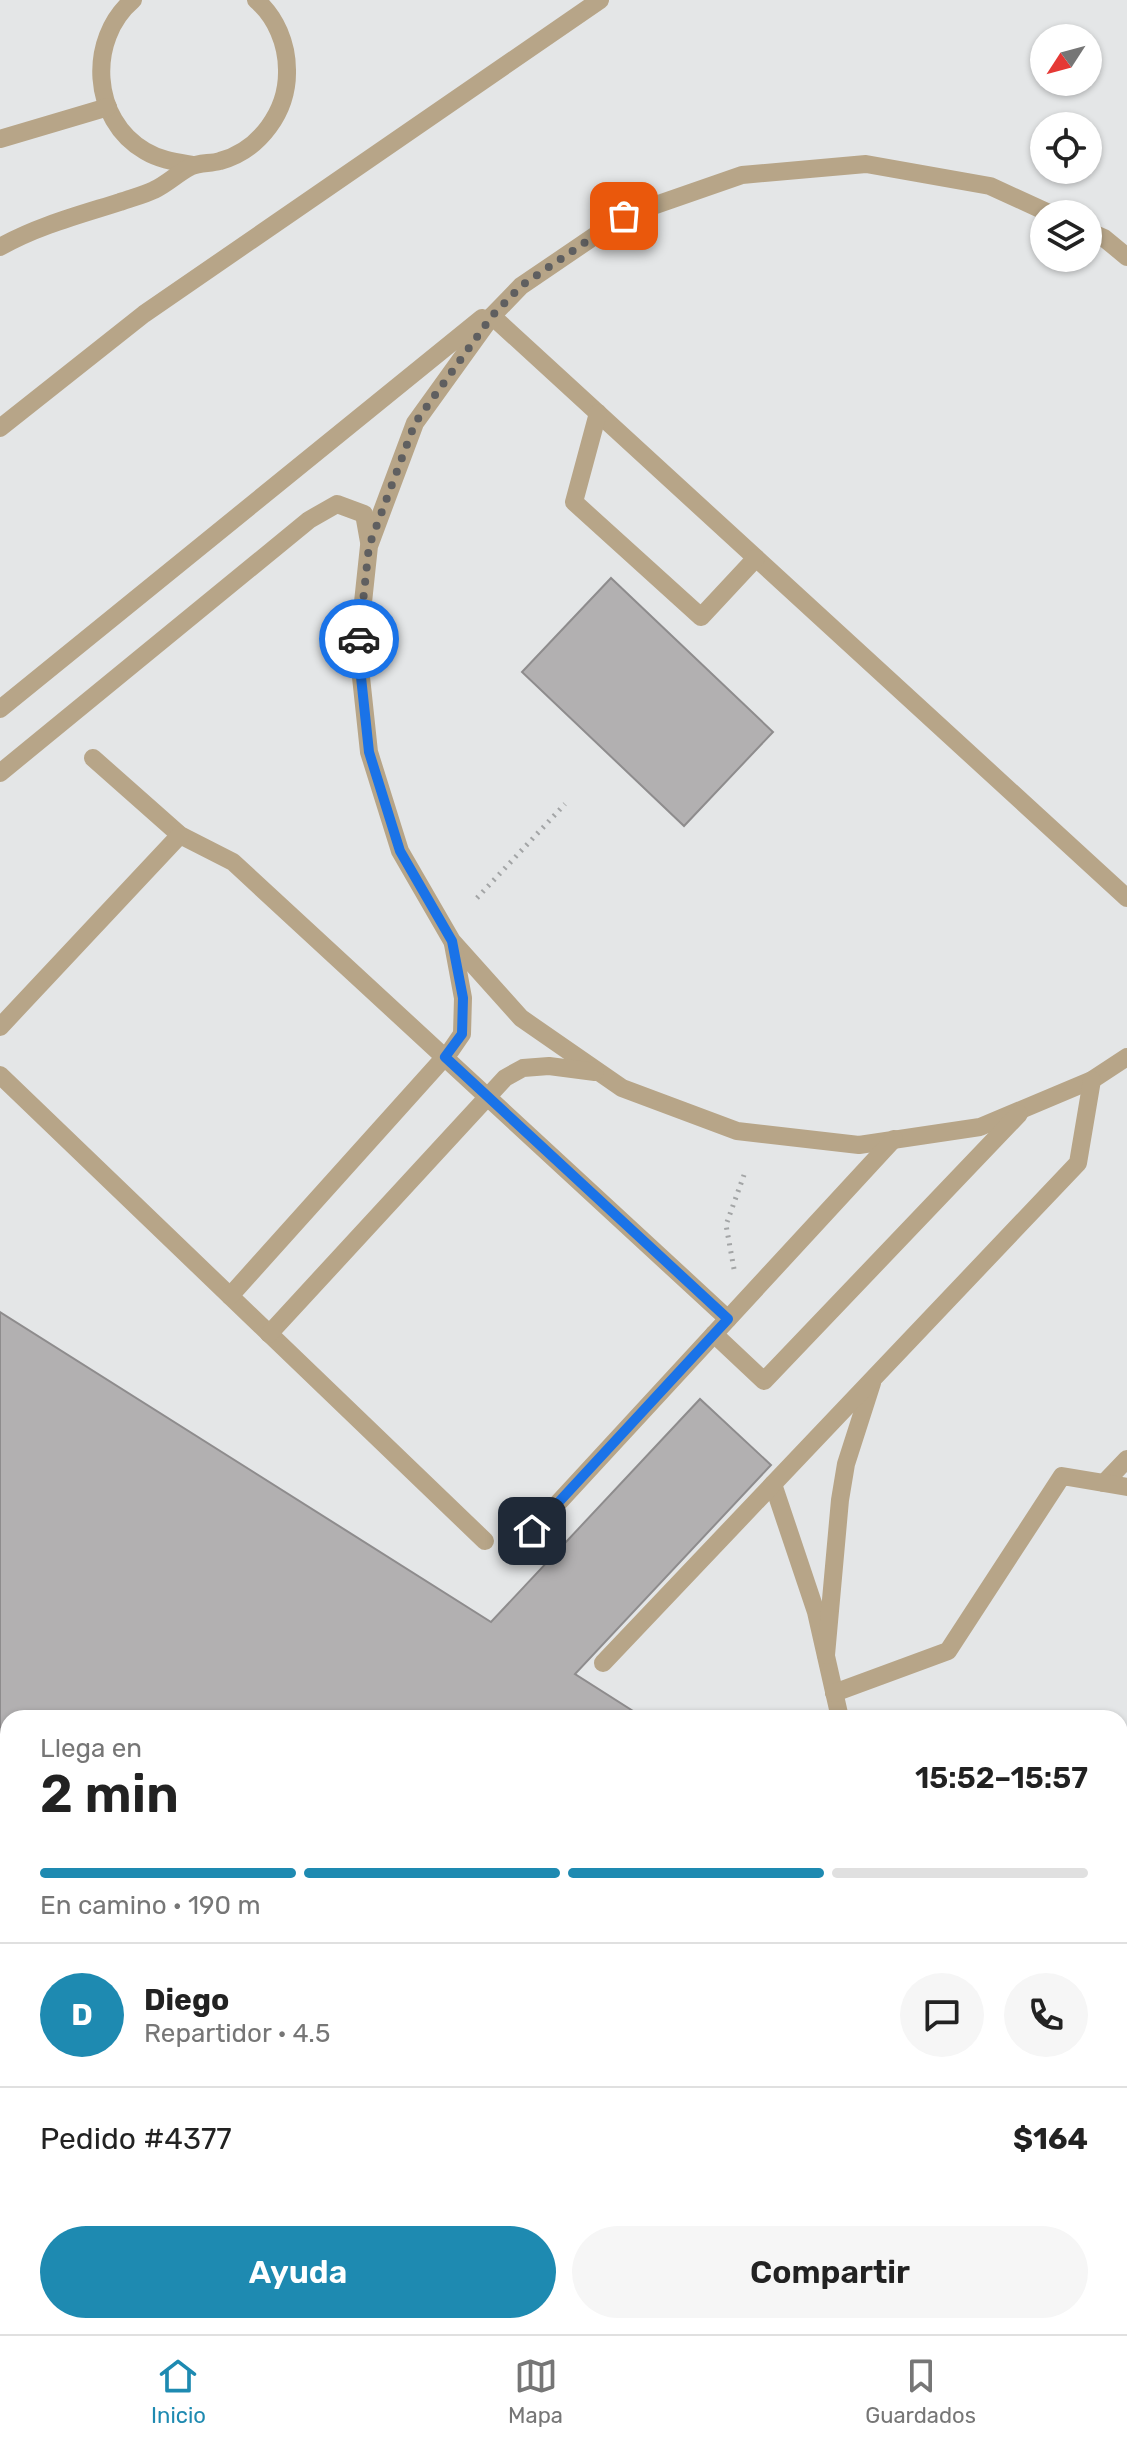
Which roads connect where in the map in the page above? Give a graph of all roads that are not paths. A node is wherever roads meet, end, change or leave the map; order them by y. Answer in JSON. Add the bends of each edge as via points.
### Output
{"nodes":[{"id":1,"x":133,"y":0,"type":"edge"},
{"id":2,"x":256,"y":0,"type":"edge"},
{"id":3,"x":600,"y":0,"type":"edge"},
{"id":4,"x":108,"y":107,"type":"junction"},
{"id":5,"x":0,"y":139,"type":"edge"},
{"id":6,"x":193,"y":165,"type":"junction"},
{"id":7,"x":1030,"y":204,"type":"edge"},
{"id":8,"x":1102,"y":237,"type":"edge"},
{"id":9,"x":0,"y":247,"type":"edge"},
{"id":10,"x":1127,"y":257,"type":"edge"},
{"id":11,"x":521,"y":286,"type":"junction"},
{"id":12,"x":492,"y":316,"type":"junction"},
{"id":13,"x":598,"y":413,"type":"junction"},
{"id":14,"x":0,"y":428,"type":"edge"},
{"id":15,"x":369,"y":546,"type":"junction"},
{"id":16,"x":756,"y":558,"type":"junction"},
{"id":17,"x":0,"y":709,"type":"edge"},
{"id":18,"x":93,"y":758,"type":"dead end"},
{"id":19,"x":0,"y":773,"type":"edge"},
{"id":20,"x":180,"y":835,"type":"junction"},
{"id":21,"x":1127,"y":898,"type":"edge"},
{"id":22,"x":452,"y":941,"type":"junction"},
{"id":23,"x":0,"y":1027,"type":"edge"},
{"id":24,"x":445,"y":1057,"type":"junction"},
{"id":25,"x":1127,"y":1057,"type":"edge"},
{"id":26,"x":599,"y":1072,"type":"junction"},
{"id":27,"x":0,"y":1075,"type":"edge"},
{"id":28,"x":1092,"y":1080,"type":"junction"},
{"id":29,"x":488,"y":1096,"type":"junction"},
{"id":30,"x":1024,"y":1109,"type":"junction"},
{"id":31,"x":894,"y":1139,"type":"junction"},
{"id":32,"x":230,"y":1296,"type":"junction"},
{"id":33,"x":728,"y":1319,"type":"junction"},
{"id":34,"x":269,"y":1334,"type":"junction"},
{"id":35,"x":714,"y":1334,"type":"junction"},
{"id":36,"x":874,"y":1378,"type":"junction"},
{"id":37,"x":1127,"y":1459,"type":"edge"},
{"id":38,"x":1104,"y":1483,"type":"junction"},
{"id":39,"x":773,"y":1484,"type":"junction"},
{"id":40,"x":1127,"y":1487,"type":"edge"},
{"id":41,"x":485,"y":1541,"type":"dead end"},
{"id":42,"x":511,"y":1554,"type":"dead end"},
{"id":43,"x":826,"y":1655,"type":"junction"},
{"id":44,"x":603,"y":1663,"type":"dead end"},
{"id":45,"x":834,"y":1693,"type":"junction"},
{"id":46,"x":838,"y":1710,"type":"edge"}],
"edges":[{"from":1,"to":4,"type":"lane","via":[[106,38],[100,69]]},
{"from":2,"to":6,"type":"lane","via":[[277,26],[287,55],[287,85],[278,113],[262,137],[242,152]]},
{"from":3,"to":14,"type":"lane","via":[[144,314]]},
{"from":4,"to":5,"type":"lane"},
{"from":4,"to":6,"type":"lane","via":[[124,133],[143,150]]},
{"from":6,"to":9,"type":"lane","via":[[155,190]]},
{"from":7,"to":11,"type":"lane","via":[[990,186],[866,164],[742,175],[624,216]]},
{"from":8,"to":10,"type":"lane"},
{"from":11,"to":12,"type":"lane"},
{"from":11,"to":17,"type":"lane"},
{"from":12,"to":13,"type":"lane"},
{"from":12,"to":15,"type":"lane","via":[[415,423]]},
{"from":13,"to":16,"type":"lane"},
{"from":13,"to":16,"type":"lane","via":[[574,502],[701,617]]},
{"from":15,"to":19,"type":"lane","via":[[364,514],[337,504],[309,520]]},
{"from":15,"to":22,"type":"lane","via":[[358,649],[369,752],[400,851]]},
{"from":16,"to":21,"type":"lane"},
{"from":18,"to":20,"type":"lane"},
{"from":20,"to":23,"type":"lane"},
{"from":20,"to":24,"type":"lane","via":[[233,862]]},
{"from":22,"to":24,"type":"lane","via":[[463,998],[462,1034]]},
{"from":22,"to":26,"type":"lane","via":[[521,1018]]},
{"from":24,"to":29,"type":"lane"},
{"from":24,"to":32,"type":"lane"},
{"from":25,"to":28,"type":"lane"},
{"from":26,"to":29,"type":"lane","via":[[523,1068]]},
{"from":26,"to":31,"type":"lane","via":[[622,1088],[737,1131],[859,1145]]},
{"from":27,"to":32,"type":"lane"},
{"from":28,"to":30,"type":"lane"},
{"from":28,"to":36,"type":"lane","via":[[1078,1163]]},
{"from":29,"to":33,"type":"lane"},
{"from":29,"to":34,"type":"lane"},
{"from":30,"to":31,"type":"lane","via":[[980,1127]]},
{"from":30,"to":35,"type":"lane","via":[[764,1381]]},
{"from":31,"to":33,"type":"lane"},
{"from":32,"to":34,"type":"lane"},
{"from":33,"to":35,"type":"lane"},
{"from":34,"to":41,"type":"lane"},
{"from":35,"to":42,"type":"lane"},
{"from":36,"to":39,"type":"lane"},
{"from":36,"to":43,"type":"lane","via":[[846,1464]]},
{"from":37,"to":38,"type":"lane"},
{"from":38,"to":40,"type":"lane"},
{"from":38,"to":45,"type":"lane","via":[[1062,1476],[948,1651]]},
{"from":39,"to":43,"type":"lane"},
{"from":39,"to":44,"type":"lane"},
{"from":43,"to":45,"type":"lane"},
{"from":45,"to":46,"type":"lane"}]}
